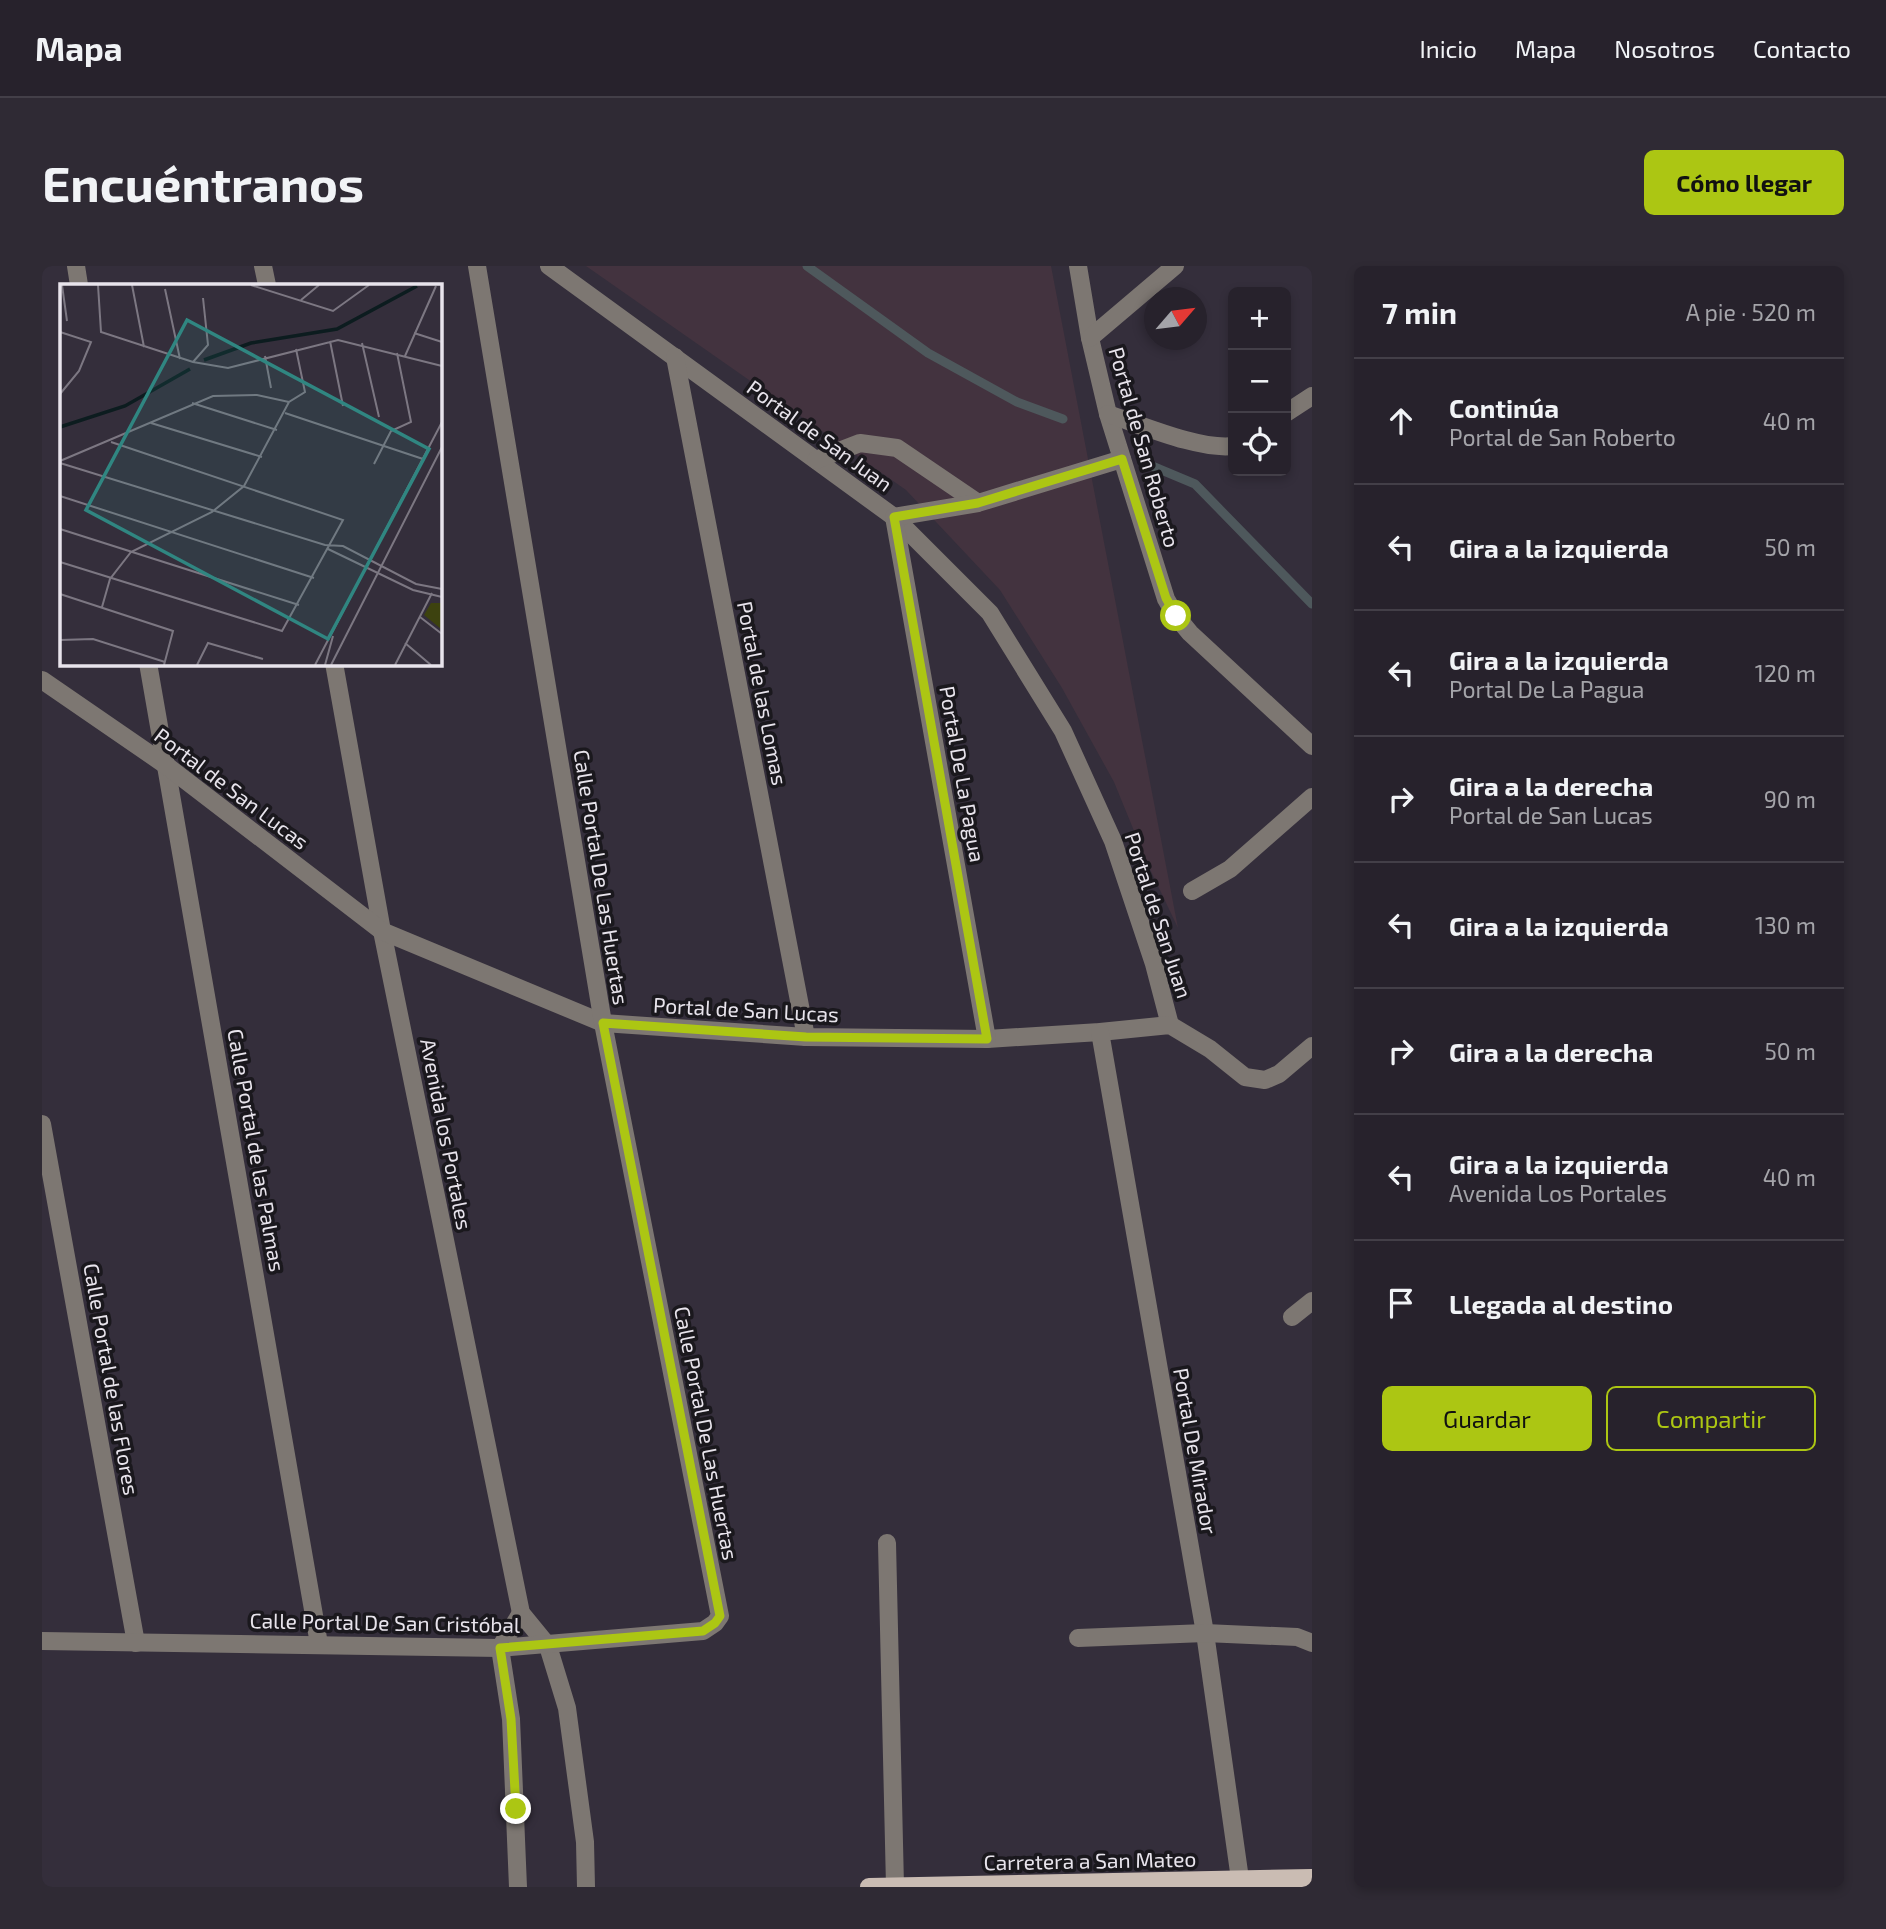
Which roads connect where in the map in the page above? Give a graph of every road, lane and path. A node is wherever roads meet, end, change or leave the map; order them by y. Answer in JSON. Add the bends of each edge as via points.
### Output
{"nodes":[{"id":1,"x":76,"y":266,"type":"edge"},
{"id":2,"x":263,"y":266,"type":"edge"},
{"id":3,"x":477,"y":266,"type":"edge"},
{"id":4,"x":550,"y":266,"type":"edge"},
{"id":5,"x":1078,"y":266,"type":"edge"},
{"id":6,"x":1175,"y":266,"type":"edge"},
{"id":7,"x":79,"y":284,"type":"edge"},
{"id":8,"x":267,"y":284,"type":"edge"},
{"id":9,"x":1090,"y":338,"type":"junction"},
{"id":10,"x":675,"y":357,"type":"junction"},
{"id":11,"x":1312,"y":396,"type":"edge"},
{"id":12,"x":1291,"y":410,"type":"edge"},
{"id":13,"x":1108,"y":414,"type":"junction"},
{"id":14,"x":1228,"y":446,"type":"edge"},
{"id":15,"x":1122,"y":459,"type":"junction"},
{"id":16,"x":816,"y":460,"type":"junction"},
{"id":17,"x":978,"y":503,"type":"junction"},
{"id":18,"x":894,"y":517,"type":"junction"},
{"id":19,"x":148,"y":665,"type":"edge"},
{"id":20,"x":334,"y":665,"type":"edge"},
{"id":21,"x":42,"y":680,"type":"edge"},
{"id":22,"x":1312,"y":746,"type":"edge"},
{"id":23,"x":167,"y":766,"type":"junction"},
{"id":24,"x":1312,"y":797,"type":"edge"},
{"id":25,"x":1192,"y":891,"type":"dead end"},
{"id":26,"x":382,"y":931,"type":"junction"},
{"id":27,"x":603,"y":1023,"type":"junction"},
{"id":28,"x":1170,"y":1025,"type":"junction"},
{"id":29,"x":1100,"y":1032,"type":"junction"},
{"id":30,"x":806,"y":1037,"type":"junction"},
{"id":31,"x":987,"y":1039,"type":"junction"},
{"id":32,"x":1312,"y":1046,"type":"edge"},
{"id":33,"x":42,"y":1124,"type":"edge"},
{"id":34,"x":1312,"y":1301,"type":"edge"},
{"id":35,"x":1292,"y":1317,"type":"dead end"},
{"id":36,"x":887,"y":1543,"type":"dead end"},
{"id":37,"x":521,"y":1613,"type":"junction"},
{"id":38,"x":720,"y":1616,"type":"joint"},
{"id":39,"x":1205,"y":1633,"type":"junction"},
{"id":40,"x":1078,"y":1638,"type":"dead end"},
{"id":41,"x":42,"y":1641,"type":"edge"},
{"id":42,"x":136,"y":1643,"type":"junction"},
{"id":43,"x":1312,"y":1643,"type":"edge"},
{"id":44,"x":320,"y":1644,"type":"junction"},
{"id":45,"x":548,"y":1646,"type":"junction"},
{"id":46,"x":500,"y":1648,"type":"junction"},
{"id":47,"x":1312,"y":1878,"type":"edge"},
{"id":48,"x":1242,"y":1883,"type":"edge"},
{"id":49,"x":895,"y":1886,"type":"edge"},
{"id":50,"x":518,"y":1887,"type":"edge"},
{"id":51,"x":586,"y":1887,"type":"edge"},
{"id":52,"x":869,"y":1887,"type":"edge"}],
"edges":[{"from":1,"to":7,"type":"street"},
{"from":2,"to":8,"type":"street"},
{"from":3,"to":27,"type":"street","name":"Calle Portal De Las Huertas"},
{"from":4,"to":10,"type":"street","name":"Portal de San Juan"},
{"from":5,"to":9,"type":"street","name":"Portal de San Roberto"},
{"from":6,"to":9,"type":"street"},
{"from":9,"to":13,"type":"street","name":"Portal de San Roberto"},
{"from":10,"to":16,"type":"street","name":"Portal de San Juan"},
{"from":10,"to":30,"type":"street","name":"Portal de las Lomas"},
{"from":11,"to":12,"type":"street"},
{"from":13,"to":14,"type":"street","via":[[1201,443]]},
{"from":13,"to":15,"type":"street","name":"Portal de San Roberto"},
{"from":15,"to":17,"type":"street"},
{"from":15,"to":22,"type":"street","name":"Portal de San Roberto","via":[[1166,598],[1176,616]]},
{"from":16,"to":17,"type":"street","via":[[860,443],[897,448]]},
{"from":16,"to":18,"type":"street","name":"Portal de San Juan"},
{"from":17,"to":18,"type":"street"},
{"from":18,"to":28,"type":"street","name":"Portal de San Juan","via":[[990,613],[1063,731],[1113,841]]},
{"from":18,"to":31,"type":"street","name":"Portal De La Pagua"},
{"from":19,"to":23,"type":"street","name":"Calle Portal de las Palmas"},
{"from":20,"to":26,"type":"street","name":"Avenida los Portales"},
{"from":21,"to":23,"type":"street","name":"Portal de San Lucas"},
{"from":23,"to":26,"type":"street","name":"Portal de San Lucas"},
{"from":23,"to":44,"type":"street","name":"Calle Portal de las Palmas"},
{"from":24,"to":25,"type":"street","via":[[1230,869]]},
{"from":26,"to":27,"type":"street","name":"Portal de San Lucas"},
{"from":26,"to":37,"type":"street","name":"Avenida los Portales"},
{"from":27,"to":30,"type":"street","name":"Portal de San Lucas"},
{"from":27,"to":38,"type":"street","name":"Calle Portal De Las Huertas"},
{"from":28,"to":29,"type":"street","name":"Portal de San Lucas"},
{"from":28,"to":32,"type":"street","via":[[1245,1077],[1265,1080]]},
{"from":29,"to":31,"type":"street","name":"Portal de San Lucas"},
{"from":29,"to":39,"type":"street","name":"Portal De Mirador"},
{"from":30,"to":31,"type":"street","name":"Portal de San Lucas"},
{"from":33,"to":42,"type":"street","name":"Calle Portal de las Flores"},
{"from":34,"to":35,"type":"street"},
{"from":36,"to":49,"type":"street"},
{"from":37,"to":45,"type":"street"},
{"from":37,"to":46,"type":"street"},
{"from":38,"to":45,"type":"street","name":"Calle Portal De San Cristóbal","via":[[703,1631]]},
{"from":39,"to":40,"type":"street"},
{"from":39,"to":43,"type":"street","via":[[1297,1637]]},
{"from":39,"to":48,"type":"street","name":"Portal De Mirador"},
{"from":41,"to":42,"type":"street","name":"Calle Portal De San Cristóbal"},
{"from":42,"to":44,"type":"street","name":"Calle Portal De San Cristóbal"},
{"from":44,"to":46,"type":"street","name":"Calle Portal De San Cristóbal"},
{"from":45,"to":46,"type":"street","name":"Calle Portal De San Cristóbal"},
{"from":45,"to":51,"type":"street","via":[[567,1708],[585,1842]]},
{"from":46,"to":50,"type":"street","via":[[511,1719]]},
{"from":47,"to":48,"type":"main road","name":"Carretera a San Mateo"},
{"from":48,"to":49,"type":"main road","name":"Carretera a San Mateo"},
{"from":49,"to":52,"type":"main road","name":"Carretera a San Mateo"}]}
